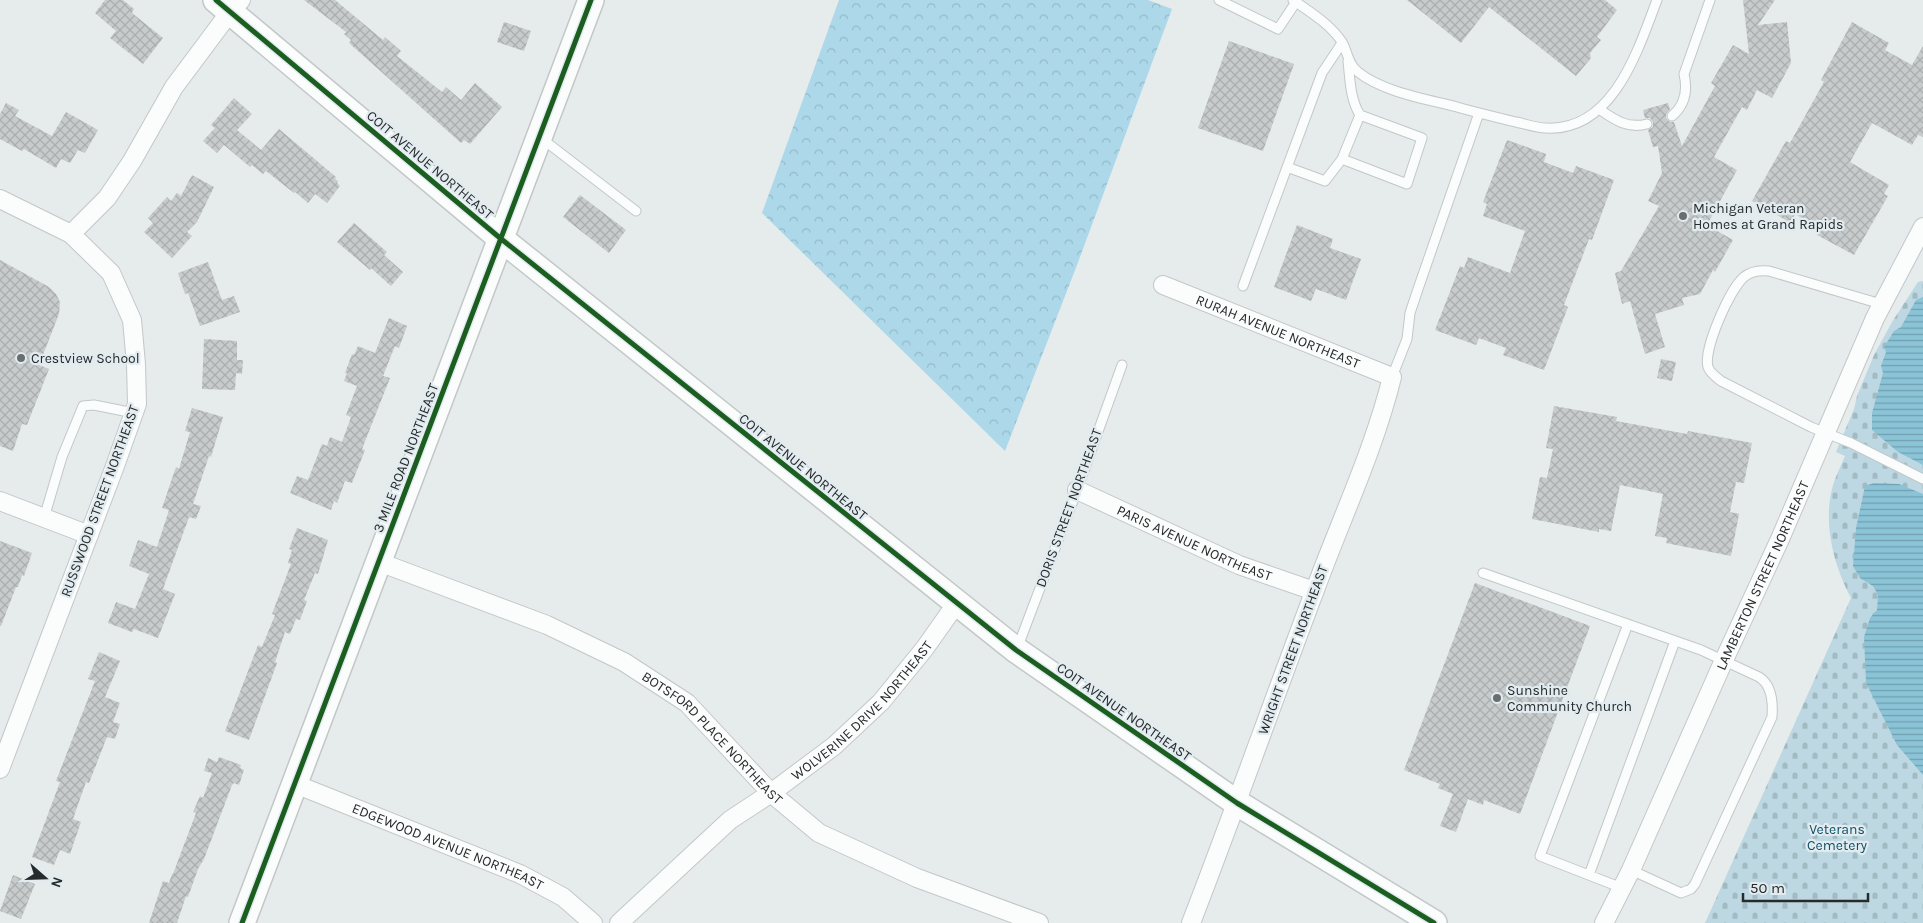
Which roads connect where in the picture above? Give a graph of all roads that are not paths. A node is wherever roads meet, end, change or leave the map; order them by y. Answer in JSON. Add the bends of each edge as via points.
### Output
{"nodes":[{"id":1,"x":591,"y":0,"type":"edge"},
{"id":2,"x":1219,"y":0,"type":"edge"},
{"id":3,"x":1657,"y":0,"type":"edge"},
{"id":4,"x":1710,"y":0,"type":"edge"},
{"id":5,"x":1294,"y":1,"type":"edge"},
{"id":6,"x":229,"y":4,"type":"edge"},
{"id":7,"x":1342,"y":43,"type":"junction"},
{"id":8,"x":1348,"y":60,"type":"junction"},
{"id":9,"x":1599,"y":109,"type":"junction"},
{"id":10,"x":1479,"y":113,"type":"junction"},
{"id":11,"x":1360,"y":115,"type":"junction"},
{"id":12,"x":1672,"y":116,"type":"dead end"},
{"id":13,"x":1647,"y":124,"type":"dead end"},
{"id":14,"x":539,"y":137,"type":"junction"},
{"id":15,"x":1342,"y":159,"type":"junction"},
{"id":16,"x":1287,"y":167,"type":"junction"},
{"id":17,"x":0,"y":199,"type":"edge"},
{"id":18,"x":636,"y":211,"type":"dead end"},
{"id":19,"x":1923,"y":227,"type":"edge"},
{"id":20,"x":71,"y":234,"type":"junction"},
{"id":21,"x":500,"y":238,"type":"junction"},
{"id":22,"x":1163,"y":285,"type":"dead end"},
{"id":23,"x":1243,"y":286,"type":"dead end"},
{"id":24,"x":1881,"y":304,"type":"junction"},
{"id":25,"x":1122,"y":365,"type":"dead end"},
{"id":26,"x":1392,"y":377,"type":"junction"},
{"id":27,"x":134,"y":413,"type":"junction"},
{"id":28,"x":1825,"y":431,"type":"junction"},
{"id":29,"x":1923,"y":479,"type":"edge"},
{"id":30,"x":1077,"y":490,"type":"junction"},
{"id":31,"x":0,"y":501,"type":"edge"},
{"id":32,"x":44,"y":518,"type":"junction"},
{"id":33,"x":89,"y":535,"type":"junction"},
{"id":34,"x":379,"y":562,"type":"junction"},
{"id":35,"x":1483,"y":573,"type":"dead end"},
{"id":36,"x":1314,"y":591,"type":"junction"},
{"id":37,"x":956,"y":604,"type":"junction"},
{"id":38,"x":1628,"y":624,"type":"junction"},
{"id":39,"x":1676,"y":641,"type":"junction"},
{"id":40,"x":1016,"y":650,"type":"junction"},
{"id":41,"x":1724,"y":660,"type":"junction"},
{"id":42,"x":0,"y":770,"type":"edge"},
{"id":43,"x":295,"y":784,"type":"junction"},
{"id":44,"x":771,"y":793,"type":"junction"},
{"id":45,"x":1237,"y":803,"type":"junction"},
{"id":46,"x":1631,"y":870,"type":"junction"},
{"id":47,"x":1589,"y":875,"type":"junction"},
{"id":48,"x":1622,"y":888,"type":"junction"},
{"id":49,"x":242,"y":923,"type":"edge"},
{"id":50,"x":593,"y":923,"type":"edge"},
{"id":51,"x":619,"y":923,"type":"edge"},
{"id":52,"x":1039,"y":923,"type":"edge"},
{"id":53,"x":1191,"y":923,"type":"edge"},
{"id":54,"x":1434,"y":923,"type":"edge"},
{"id":55,"x":1604,"y":923,"type":"edge"}],
"edges":[{"from":1,"to":14,"type":"main road","name":"3 MILE ROAD NORTHEAST"},
{"from":2,"to":5,"type":"lane","via":[[1278,29]]},
{"from":3,"to":9,"type":"lane","via":[[1634,61]]},
{"from":4,"to":12,"type":"lane","via":[[1684,74],[1686,95]]},
{"from":5,"to":7,"type":"lane","via":[[1326,25]]},
{"from":6,"to":20,"type":"street","via":[[107,198]]},
{"from":6,"to":21,"type":"main road","name":"COIT AVENUE NORTHEAST"},
{"from":7,"to":8,"type":"lane"},
{"from":7,"to":16,"type":"lane","via":[[1322,73]]},
{"from":8,"to":10,"type":"lane","via":[[1360,73],[1382,85]]},
{"from":8,"to":11,"type":"lane","via":[[1352,96]]},
{"from":9,"to":10,"type":"lane","via":[[1583,120],[1554,128]]},
{"from":9,"to":13,"type":"lane","via":[[1623,124],[1637,127]]},
{"from":10,"to":26,"type":"lane","via":[[1410,313],[1407,339]]},
{"from":11,"to":15,"type":"lane"},
{"from":11,"to":15,"type":"lane","via":[[1422,138],[1407,184]]},
{"from":14,"to":18,"type":"lane"},
{"from":14,"to":21,"type":"main road","name":"3 MILE ROAD NORTHEAST"},
{"from":15,"to":16,"type":"lane","via":[[1325,181]]},
{"from":16,"to":23,"type":"lane"},
{"from":17,"to":20,"type":"street","name":"RUSSWOOD STREET NORTHEAST"},
{"from":19,"to":24,"type":"street","name":"LAMBERTON STREET NORTHEAST"},
{"from":20,"to":27,"type":"street","name":"RUSSWOOD STREET NORTHEAST","via":[[111,273],[132,320],[137,404]]},
{"from":21,"to":34,"type":"main road","name":"3 MILE ROAD NORTHEAST"},
{"from":21,"to":37,"type":"main road","name":"COIT AVENUE NORTHEAST"},
{"from":22,"to":26,"type":"street","name":"RURAH AVENUE NORTHEAST"},
{"from":24,"to":28,"type":"street","name":"LAMBERTON STREET NORTHEAST"},
{"from":24,"to":28,"type":"lane","via":[[1761,270],[1739,282],[1726,307],[1709,352],[1711,372],[1811,427]]},
{"from":25,"to":30,"type":"lane","name":"DORIS STREET NORTHEAST"},
{"from":26,"to":36,"type":"street","name":"WRIGHT STREET NORTHEAST","via":[[1383,413]]},
{"from":27,"to":32,"type":"lane","via":[[83,406],[62,457]]},
{"from":27,"to":33,"type":"street","name":"RUSSWOOD STREET NORTHEAST"},
{"from":28,"to":29,"type":"lane"},
{"from":28,"to":41,"type":"street","name":"LAMBERTON STREET NORTHEAST"},
{"from":30,"to":36,"type":"street","name":"PARIS AVENUE NORTHEAST","via":[[1239,565]]},
{"from":30,"to":40,"type":"lane","name":"DORIS STREET NORTHEAST"},
{"from":31,"to":32,"type":"street"},
{"from":32,"to":33,"type":"street"},
{"from":33,"to":42,"type":"street","name":"RUSSWOOD STREET NORTHEAST"},
{"from":34,"to":43,"type":"main road","name":"3 MILE ROAD NORTHEAST"},
{"from":34,"to":44,"type":"street","name":"BOTSFORD PLACE NORTHEAST","via":[[547,625],[624,662],[687,703]]},
{"from":35,"to":38,"type":"lane"},
{"from":36,"to":45,"type":"street","name":"WRIGHT STREET NORTHEAST"},
{"from":37,"to":40,"type":"main road","name":"COIT AVENUE NORTHEAST"},
{"from":37,"to":44,"type":"street","name":"WOLVERINE DRIVE NORTHEAST","via":[[881,702],[834,746]]},
{"from":38,"to":39,"type":"lane"},
{"from":38,"to":47,"type":"lane","via":[[1540,856]]},
{"from":39,"to":41,"type":"lane"},
{"from":39,"to":47,"type":"lane"},
{"from":40,"to":45,"type":"main road","name":"COIT AVENUE NORTHEAST"},
{"from":41,"to":46,"type":"street","name":"LAMBERTON STREET NORTHEAST"},
{"from":41,"to":46,"type":"lane","via":[[1767,683],[1773,711],[1770,724],[1691,888],[1677,892]]},
{"from":43,"to":49,"type":"main road","name":"3 MILE ROAD NORTHEAST"},
{"from":43,"to":50,"type":"street","name":"EDGEWOOD AVENUE NORTHEAST","via":[[520,874],[563,897]]},
{"from":44,"to":51,"type":"street","name":"WOLVERINE DRIVE NORTHEAST","via":[[730,820]]},
{"from":44,"to":52,"type":"street","name":"BOTSFORD PLACE NORTHEAST","via":[[819,833],[917,878]]},
{"from":45,"to":53,"type":"street","name":"WRIGHT STREET NORTHEAST"},
{"from":45,"to":54,"type":"main road","name":"COIT AVENUE NORTHEAST"},
{"from":46,"to":48,"type":"street","name":"LAMBERTON STREET NORTHEAST"},
{"from":47,"to":48,"type":"lane"},
{"from":48,"to":55,"type":"street","name":"LAMBERTON STREET NORTHEAST"}]}
